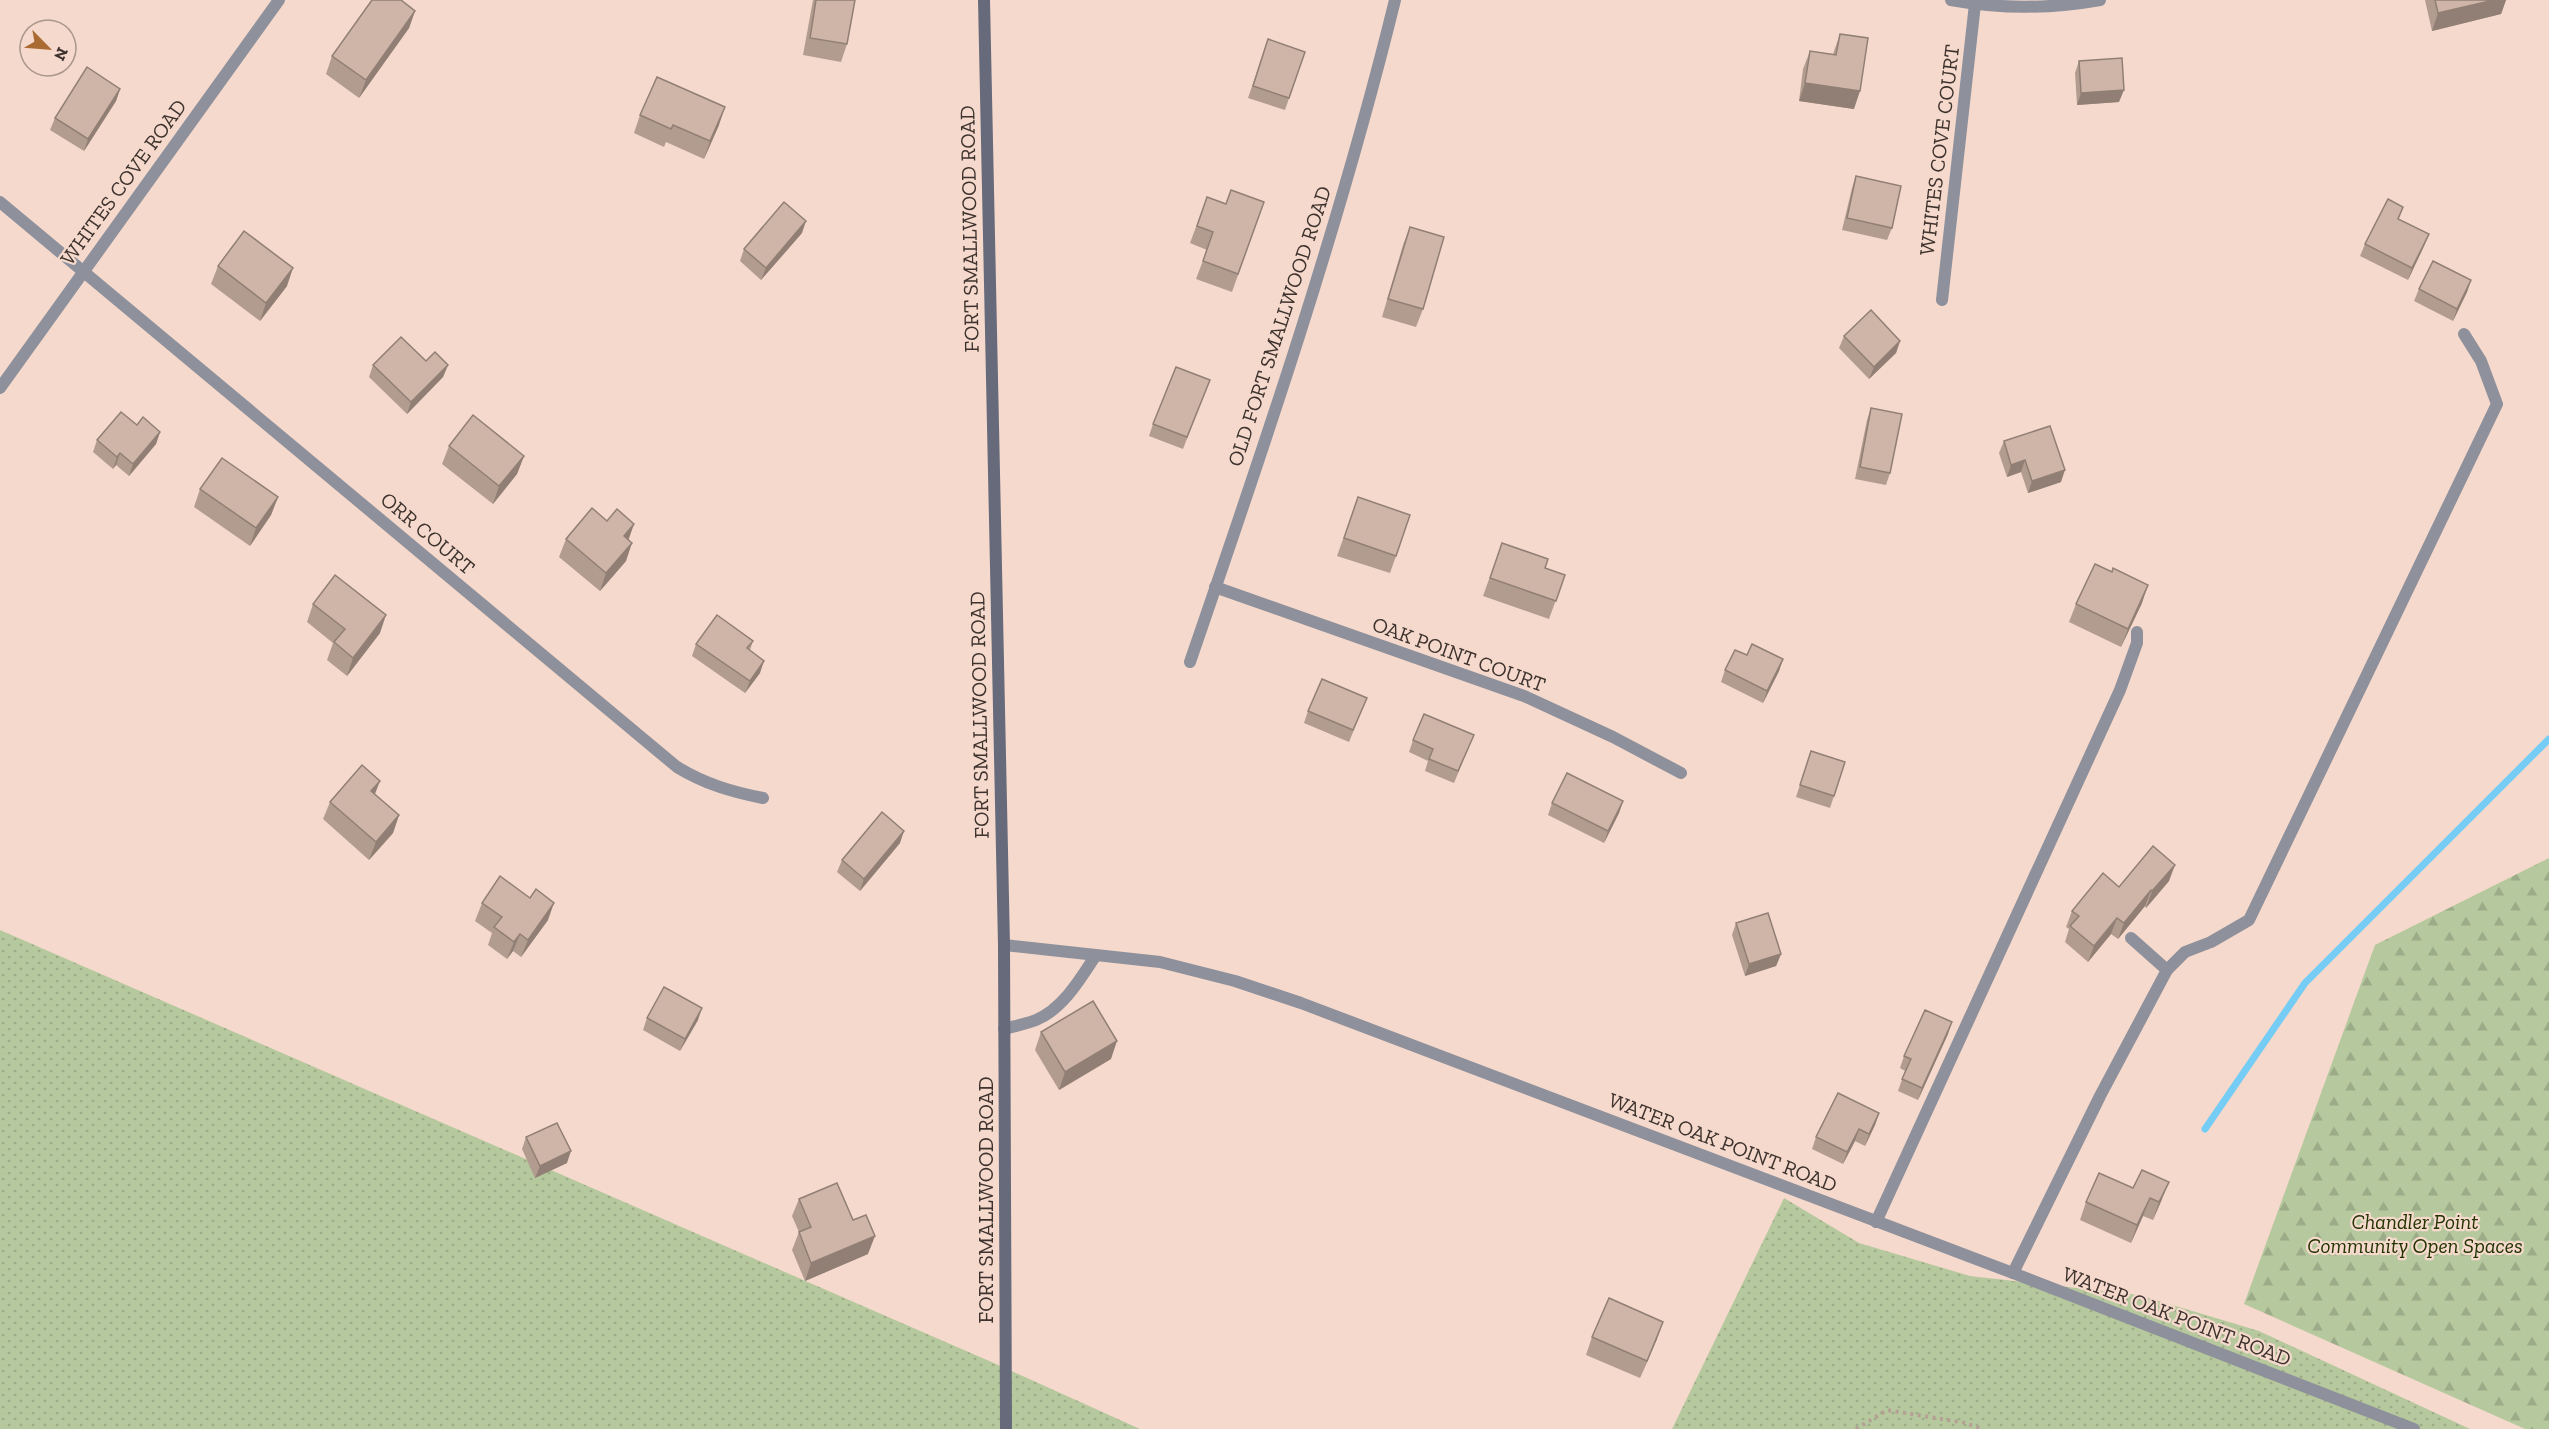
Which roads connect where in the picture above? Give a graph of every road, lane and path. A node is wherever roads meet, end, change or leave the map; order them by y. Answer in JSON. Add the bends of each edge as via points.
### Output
{"nodes":[{"id":1,"x":279,"y":0,"type":"edge"},
{"id":2,"x":984,"y":0,"type":"edge"},
{"id":3,"x":1395,"y":0,"type":"edge"},
{"id":4,"x":1951,"y":0,"type":"edge"},
{"id":5,"x":2100,"y":0,"type":"edge"},
{"id":6,"x":1975,"y":4,"type":"junction"},
{"id":7,"x":0,"y":202,"type":"edge"},
{"id":8,"x":82,"y":271,"type":"junction"},
{"id":9,"x":1942,"y":300,"type":"dead end"},
{"id":10,"x":2464,"y":334,"type":"dead end"},
{"id":11,"x":0,"y":388,"type":"edge"},
{"id":12,"x":1215,"y":587,"type":"junction"},
{"id":13,"x":2137,"y":632,"type":"edge"},
{"id":14,"x":1190,"y":662,"type":"dead end"},
{"id":15,"x":1681,"y":773,"type":"dead end"},
{"id":16,"x":764,"y":798,"type":"dead end"},
{"id":17,"x":2131,"y":938,"type":"dead end"},
{"id":18,"x":1004,"y":945,"type":"junction"},
{"id":19,"x":1096,"y":955,"type":"junction"},
{"id":20,"x":2167,"y":970,"type":"junction"},
{"id":21,"x":1004,"y":1029,"type":"junction"},
{"id":22,"x":1876,"y":1222,"type":"junction"},
{"id":23,"x":2013,"y":1273,"type":"junction"},
{"id":24,"x":1006,"y":1429,"type":"edge"},
{"id":25,"x":1856,"y":1429,"type":"edge"},
{"id":26,"x":1981,"y":1429,"type":"edge"},
{"id":27,"x":2414,"y":1429,"type":"edge"}],
"edges":[{"from":1,"to":8,"type":"street","name":"WHITES COVE ROAD"},
{"from":2,"to":18,"type":"main road","name":"FORT SMALLWOOD ROAD"},
{"from":3,"to":12,"type":"street","name":"OLD FORT SMALLWOOD ROAD","via":[[1377,75],[1323,254]]},
{"from":4,"to":6,"type":"street"},
{"from":5,"to":6,"type":"street","via":[[2063,6]]},
{"from":6,"to":9,"type":"street","name":"WHITES COVE COURT"},
{"from":7,"to":8,"type":"street","name":"ORR COURT"},
{"from":8,"to":11,"type":"street","name":"WHITES COVE ROAD"},
{"from":8,"to":16,"type":"street","name":"ORR COURT","via":[[677,767],[730,792]]},
{"from":10,"to":20,"type":"street","via":[[2481,361],[2497,404],[2249,920],[2185,952]]},
{"from":12,"to":14,"type":"street","name":"OLD FORT SMALLWOOD ROAD"},
{"from":12,"to":15,"type":"street","name":"OAK POINT COURT","via":[[1524,696]]},
{"from":13,"to":22,"type":"street","via":[[2137,643],[2120,690]]},
{"from":17,"to":20,"type":"street"},
{"from":18,"to":19,"type":"street","name":"WATER OAK POINT ROAD"},
{"from":18,"to":21,"type":"main road","name":"FORT SMALLWOOD ROAD"},
{"from":19,"to":21,"type":"street","via":[[1074,988],[1056,1006],[1038,1019]]},
{"from":19,"to":22,"type":"street","name":"WATER OAK POINT ROAD","via":[[1160,962],[1279,996]]},
{"from":20,"to":23,"type":"street"},
{"from":21,"to":24,"type":"main road","name":"FORT SMALLWOOD ROAD"},
{"from":22,"to":23,"type":"street","name":"WATER OAK POINT ROAD"},
{"from":23,"to":27,"type":"street","name":"WATER OAK POINT ROAD"},
{"from":25,"to":26,"type":"path","via":[[1887,1410]]}]}
